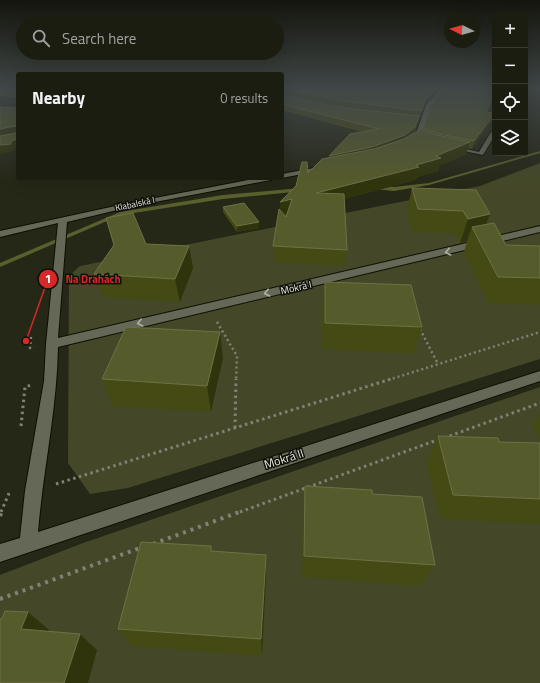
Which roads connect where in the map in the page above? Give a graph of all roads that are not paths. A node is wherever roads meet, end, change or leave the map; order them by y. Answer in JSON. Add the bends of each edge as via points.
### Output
{"nodes":[{"id":1,"x":415,"y":121,"type":"edge"},
{"id":2,"x":423,"y":121,"type":"joint"},
{"id":3,"x":492,"y":135,"type":"edge"},
{"id":4,"x":404,"y":146,"type":"edge"},
{"id":5,"x":444,"y":147,"type":"edge"},
{"id":6,"x":329,"y":168,"type":"edge"},
{"id":7,"x":284,"y":176,"type":"edge"},
{"id":8,"x":261,"y":180,"type":"edge"},
{"id":9,"x":63,"y":220,"type":"junction"},
{"id":10,"x":540,"y":229,"type":"edge"},
{"id":11,"x":0,"y":234,"type":"edge"},
{"id":12,"x":52,"y":344,"type":"junction"},
{"id":13,"x":540,"y":376,"type":"edge"},
{"id":14,"x":28,"y":542,"type":"junction"},
{"id":15,"x":0,"y":553,"type":"edge"}],
"edges":[{"from":1,"to":2,"type":"street"},
{"from":2,"to":4,"type":"street","via":[[420,139]]},
{"from":3,"to":5,"type":"street","via":[[481,154]]},
{"from":6,"to":7,"type":"street"},
{"from":8,"to":9,"type":"street","name":"Klabalská I"},
{"from":9,"to":11,"type":"street","name":"Klabalská I"},
{"from":9,"to":12,"type":"street"},
{"from":10,"to":12,"type":"street","name":"Mokrá I","one_way":true},
{"from":12,"to":14,"type":"street","via":[[51,381],[33,491]]},
{"from":13,"to":14,"type":"street","name":"Mokrá II"},
{"from":14,"to":15,"type":"street","name":"Mokrá II"}]}
